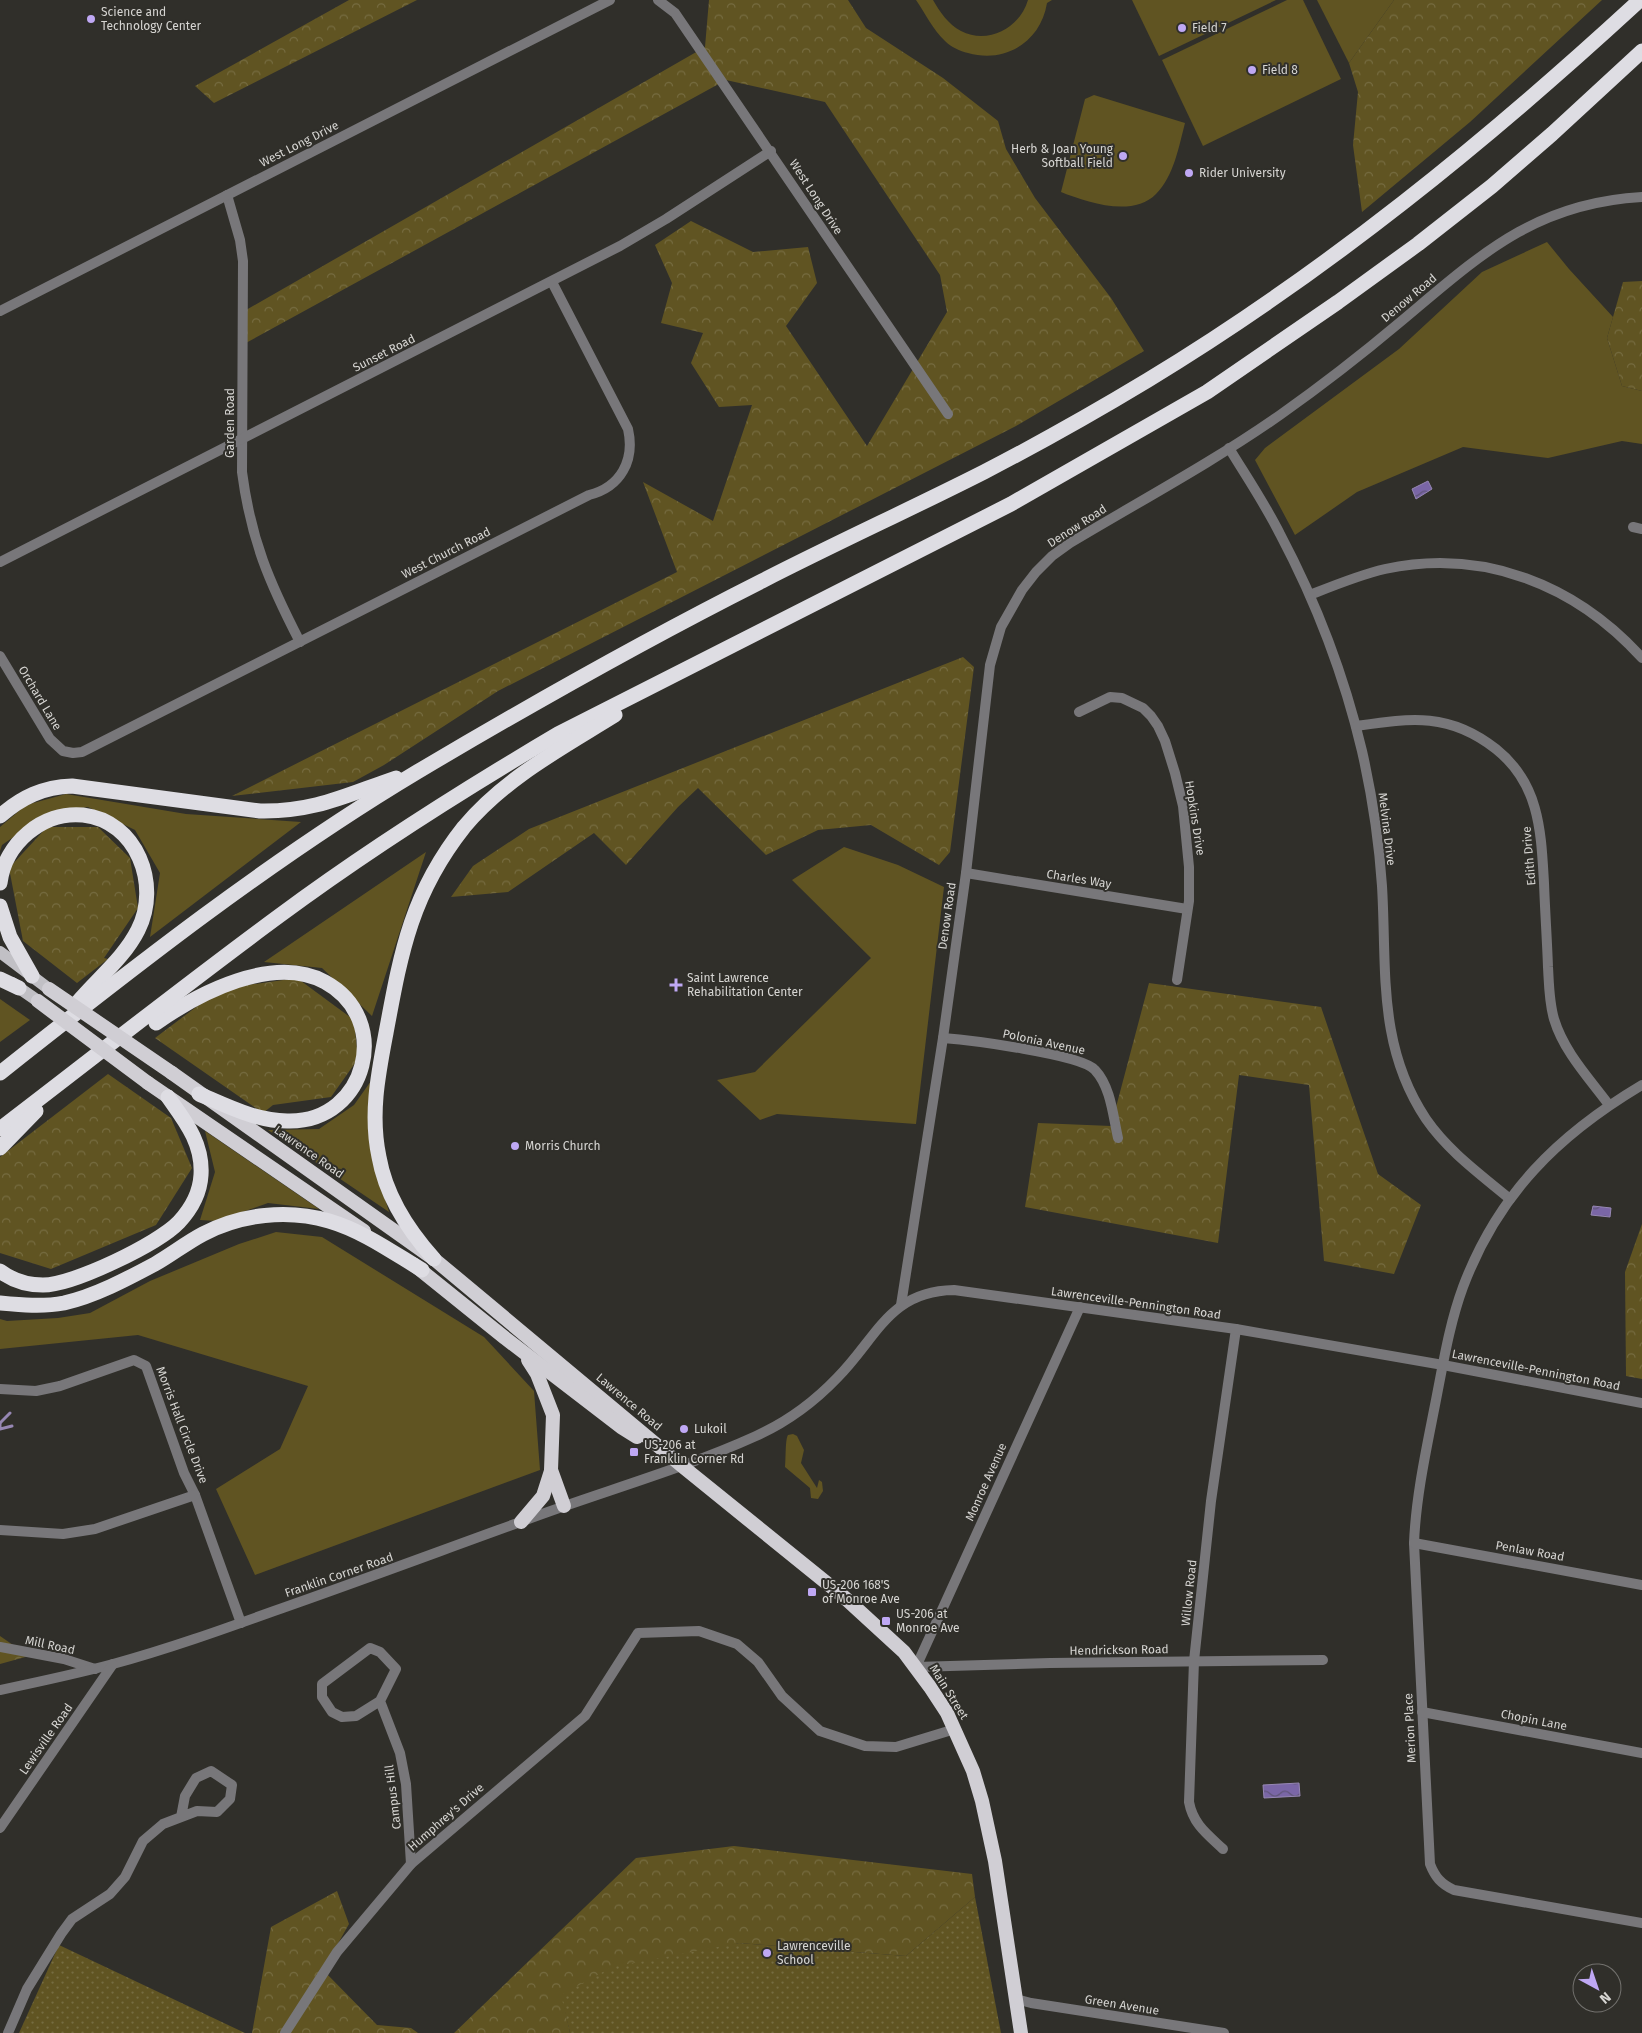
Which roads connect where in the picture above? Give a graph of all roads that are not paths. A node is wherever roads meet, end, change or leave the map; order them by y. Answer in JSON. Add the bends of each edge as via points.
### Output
{"nodes":[{"id":1,"x":610,"y":0,"type":"edge"},
{"id":2,"x":658,"y":0,"type":"edge"},
{"id":3,"x":1640,"y":0,"type":"edge"},
{"id":4,"x":1642,"y":51,"type":"edge"},
{"id":5,"x":771,"y":151,"type":"junction"},
{"id":6,"x":227,"y":195,"type":"junction"},
{"id":7,"x":1642,"y":197,"type":"edge"},
{"id":8,"x":552,"y":282,"type":"junction"},
{"id":9,"x":0,"y":311,"type":"edge"},
{"id":10,"x":948,"y":414,"type":"dead end"},
{"id":11,"x":242,"y":439,"type":"junction"},
{"id":12,"x":1229,"y":448,"type":"junction"},
{"id":13,"x":0,"y":562,"type":"edge"},
{"id":14,"x":1310,"y":595,"type":"junction"},
{"id":15,"x":300,"y":642,"type":"junction"},
{"id":16,"x":0,"y":656,"type":"edge"},
{"id":17,"x":1642,"y":658,"type":"edge"},
{"id":18,"x":697,"y":664,"type":"junction"},
{"id":19,"x":1079,"y":712,"type":"dead end"},
{"id":20,"x":1356,"y":726,"type":"junction"},
{"id":21,"x":90,"y":749,"type":"joint"},
{"id":22,"x":426,"y":767,"type":"junction"},
{"id":23,"x":0,"y":816,"type":"edge"},
{"id":24,"x":966,"y":873,"type":"junction"},
{"id":25,"x":0,"y":884,"type":"edge"},
{"id":26,"x":0,"y":906,"type":"edge"},
{"id":27,"x":1187,"y":909,"type":"junction"},
{"id":28,"x":0,"y":952,"type":"edge"},
{"id":29,"x":0,"y":975,"type":"edge"},
{"id":30,"x":32,"y":976,"type":"junction"},
{"id":31,"x":0,"y":980,"type":"edge"},
{"id":32,"x":1177,"y":980,"type":"dead end"},
{"id":33,"x":19,"y":988,"type":"junction"},
{"id":34,"x":49,"y":989,"type":"joint"},
{"id":35,"x":38,"y":1001,"type":"joint"},
{"id":36,"x":53,"y":1031,"type":"junction"},
{"id":37,"x":943,"y":1038,"type":"junction"},
{"id":38,"x":114,"y":1043,"type":"junction"},
{"id":39,"x":0,"y":1071,"type":"edge"},
{"id":40,"x":75,"y":1072,"type":"junction"},
{"id":41,"x":1642,"y":1085,"type":"edge"},
{"id":42,"x":199,"y":1094,"type":"junction"},
{"id":43,"x":168,"y":1097,"type":"junction"},
{"id":44,"x":1609,"y":1105,"type":"junction"},
{"id":45,"x":0,"y":1129,"type":"edge"},
{"id":46,"x":1118,"y":1138,"type":"dead end"},
{"id":47,"x":0,"y":1148,"type":"edge"},
{"id":48,"x":1510,"y":1198,"type":"junction"},
{"id":49,"x":434,"y":1259,"type":"junction"},
{"id":50,"x":422,"y":1270,"type":"junction"},
{"id":51,"x":0,"y":1271,"type":"edge"},
{"id":52,"x":0,"y":1302,"type":"edge"},
{"id":53,"x":901,"y":1305,"type":"junction"},
{"id":54,"x":1080,"y":1307,"type":"junction"},
{"id":55,"x":1236,"y":1329,"type":"junction"},
{"id":56,"x":524,"y":1353,"type":"junction"},
{"id":57,"x":1443,"y":1365,"type":"junction"},
{"id":58,"x":0,"y":1389,"type":"edge"},
{"id":59,"x":1642,"y":1403,"type":"edge"},
{"id":60,"x":682,"y":1466,"type":"junction"},
{"id":61,"x":551,"y":1470,"type":"junction"},
{"id":62,"x":195,"y":1495,"type":"junction"},
{"id":63,"x":564,"y":1506,"type":"junction"},
{"id":64,"x":521,"y":1522,"type":"junction"},
{"id":65,"x":0,"y":1530,"type":"edge"},
{"id":66,"x":1414,"y":1543,"type":"junction"},
{"id":67,"x":1642,"y":1584,"type":"edge"},
{"id":68,"x":241,"y":1622,"type":"junction"},
{"id":69,"x":0,"y":1647,"type":"edge"},
{"id":70,"x":1323,"y":1660,"type":"dead end"},
{"id":71,"x":1194,"y":1661,"type":"junction"},
{"id":72,"x":113,"y":1664,"type":"junction"},
{"id":73,"x":916,"y":1667,"type":"junction"},
{"id":74,"x":95,"y":1668,"type":"junction"},
{"id":75,"x":0,"y":1690,"type":"edge"},
{"id":76,"x":380,"y":1701,"type":"junction"},
{"id":77,"x":1422,"y":1712,"type":"junction"},
{"id":78,"x":955,"y":1729,"type":"junction"},
{"id":79,"x":1642,"y":1753,"type":"edge"},
{"id":80,"x":181,"y":1817,"type":"junction"},
{"id":81,"x":0,"y":1828,"type":"edge"},
{"id":82,"x":1223,"y":1849,"type":"dead end"},
{"id":83,"x":411,"y":1864,"type":"junction"},
{"id":84,"x":1642,"y":1923,"type":"edge"},
{"id":85,"x":1016,"y":1999,"type":"junction"},
{"id":86,"x":8,"y":2033,"type":"edge"},
{"id":87,"x":285,"y":2033,"type":"edge"},
{"id":88,"x":1021,"y":2033,"type":"edge"},
{"id":89,"x":1224,"y":2033,"type":"edge"}],
"edges":[{"from":1,"to":6,"type":"street","name":"West Long Drive"},
{"from":2,"to":5,"type":"street","name":"West Long Drive","via":[[675,13]]},
{"from":3,"to":22,"type":"highway","via":[[1525,103],[1416,193],[1327,261],[1185,357],[991,468],[668,629]]},
{"from":4,"to":18,"type":"highway","via":[[1492,186],[1338,302],[1207,392],[1011,504]]},
{"from":5,"to":8,"type":"street","name":"Sunset Road","via":[[666,219]]},
{"from":5,"to":10,"type":"street","name":"West Long Drive"},
{"from":6,"to":9,"type":"street","name":"West Long Drive"},
{"from":6,"to":11,"type":"street","name":"Garden Road","via":[[243,261]]},
{"from":7,"to":12,"type":"street","name":"Denow Road","via":[[1576,208],[1506,238],[1327,380]]},
{"from":8,"to":11,"type":"street","name":"Sunset Road"},
{"from":8,"to":15,"type":"street","name":"West Church Road","via":[[628,429],[631,451],[622,474],[605,489]]},
{"from":11,"to":13,"type":"street","name":"Sunset Road"},
{"from":11,"to":15,"type":"street","name":"Garden Road","via":[[242,472],[256,544]]},
{"from":12,"to":14,"type":"street","name":"Melvina Drive","via":[[1279,531]]},
{"from":12,"to":24,"type":"street","name":"Denow Road","via":[[1052,556],[1036,572],[1010,609],[1001,626],[990,665]]},
{"from":14,"to":17,"type":"street","via":[[1364,575],[1413,565],[1464,565],[1491,569],[1531,580],[1568,597],[1610,626]]},
{"from":14,"to":20,"type":"street","name":"Melvina Drive","via":[[1333,652]]},
{"from":15,"to":21,"type":"street","name":"West Church Road"},
{"from":16,"to":21,"type":"street","name":"Orchard Lane","via":[[55,746],[73,753]]},
{"from":18,"to":38,"type":"highway","via":[[558,734],[488,775],[280,915]]},
{"from":18,"to":49,"type":"highway","via":[[508,784],[488,802],[449,848],[419,900],[400,958],[376,1089],[375,1135],[384,1179],[394,1202],[410,1230]]},
{"from":19,"to":27,"type":"street","name":"Hopkins Drive","via":[[1110,697],[1122,698],[1143,708],[1158,726],[1183,806],[1189,867]]},
{"from":20,"to":44,"type":"street","name":"Edith Drive","via":[[1416,719],[1452,725],[1486,742],[1523,780],[1541,831],[1549,988],[1554,1019],[1568,1050]]},
{"from":20,"to":48,"type":"street","name":"Melvina Drive","via":[[1378,842],[1387,1007],[1395,1053],[1414,1100],[1438,1135]]},
{"from":22,"to":23,"type":"highway","via":[[336,801],[286,812],[72,786],[40,790]]},
{"from":22,"to":36,"type":"highway","via":[[260,876]]},
{"from":24,"to":27,"type":"street","name":"Charles Way"},
{"from":24,"to":37,"type":"street","name":"Denow Road"},
{"from":25,"to":36,"type":"highway","via":[[6,862],[24,836],[44,822],[66,816],[84,815],[114,827],[135,848],[142,861],[148,888],[138,930]]},
{"from":26,"to":30,"type":"highway","via":[[10,937]]},
{"from":27,"to":32,"type":"street","name":"Hopkins Drive"},
{"from":28,"to":30,"type":"main road","name":"Lawrence Road"},
{"from":29,"to":33,"type":"main road","name":"Lawrence Road"},
{"from":30,"to":34,"type":"main road","name":"Lawrence Road"},
{"from":31,"to":33,"type":"highway"},
{"from":33,"to":35,"type":"main road","name":"Lawrence Road"},
{"from":34,"to":42,"type":"highway","name":"Lawrence Road","bridge":true},
{"from":35,"to":43,"type":"highway","name":"Lawrence Road","bridge":true},
{"from":36,"to":39,"type":"highway"},
{"from":37,"to":46,"type":"street","name":"Polonia Avenue","via":[[1088,1063],[1102,1078]]},
{"from":37,"to":53,"type":"street","name":"Denow Road"},
{"from":38,"to":40,"type":"highway"},
{"from":38,"to":42,"type":"highway","via":[[148,1028],[205,992],[263,975],[313,977],[337,990],[355,1011],[364,1037],[362,1066],[350,1092],[329,1111],[310,1119],[276,1121]]},
{"from":40,"to":45,"type":"highway"},
{"from":40,"to":47,"type":"highway"},
{"from":41,"to":44,"type":"street","name":"Merion Place"},
{"from":42,"to":49,"type":"highway","name":"Lawrence Road"},
{"from":43,"to":50,"type":"highway","name":"Lawrence Road"},
{"from":43,"to":51,"type":"highway","via":[[194,1136],[201,1163],[200,1183],[194,1201],[178,1224],[133,1251],[57,1283],[30,1284]]},
{"from":44,"to":48,"type":"street","name":"Merion Place","via":[[1556,1146]]},
{"from":48,"to":57,"type":"street","name":"Merion Place","via":[[1490,1230],[1463,1288]]},
{"from":49,"to":60,"type":"highway","name":"Lawrence Road"},
{"from":50,"to":52,"type":"highway","via":[[347,1227],[306,1216],[264,1216],[216,1228],[121,1281],[64,1303],[21,1305]]},
{"from":50,"to":56,"type":"highway","name":"Lawrence Road"},
{"from":53,"to":54,"type":"street","name":"Lawrenceville-Pennington Road","via":[[926,1293],[954,1290]]},
{"from":53,"to":60,"type":"street","name":"Lawrenceville-Pennington Road","via":[[840,1376],[798,1413],[759,1435]]},
{"from":54,"to":55,"type":"street","name":"Lawrenceville-Pennington Road"},
{"from":54,"to":73,"type":"street","name":"Monroe Avenue"},
{"from":55,"to":57,"type":"street","name":"Lawrenceville-Pennington Road"},
{"from":55,"to":71,"type":"street","name":"Willow Road","via":[[1211,1501]]},
{"from":56,"to":60,"type":"highway","name":"Lawrence Road","via":[[621,1427]]},
{"from":56,"to":61,"type":"highway","via":[[537,1374],[553,1415]]},
{"from":57,"to":59,"type":"street","name":"Lawrenceville-Pennington Road"},
{"from":57,"to":66,"type":"street","name":"Merion Place","via":[[1418,1492]]},
{"from":58,"to":62,"type":"street","name":"Morris Hall Circle Drive","via":[[36,1391],[60,1386],[134,1360],[146,1366]]},
{"from":60,"to":63,"type":"street","name":"Franklin Corner Road"},
{"from":60,"to":73,"type":"highway","name":"Main Street","via":[[844,1597]]},
{"from":61,"to":63,"type":"highway"},
{"from":61,"to":64,"type":"highway","via":[[543,1496]]},
{"from":62,"to":65,"type":"street","name":"Morris Hall Circle Drive","via":[[95,1529],[63,1534]]},
{"from":62,"to":68,"type":"street","name":"Morris Hall Circle Drive"},
{"from":63,"to":64,"type":"street","name":"Franklin Corner Road"},
{"from":64,"to":68,"type":"street","name":"Franklin Corner Road"},
{"from":66,"to":67,"type":"street","name":"Penlaw Road"},
{"from":66,"to":77,"type":"street","name":"Merion Place"},
{"from":68,"to":72,"type":"street","name":"Franklin Corner Road"},
{"from":69,"to":74,"type":"street","name":"Mill Road"},
{"from":70,"to":71,"type":"street","name":"Hendrickson Road"},
{"from":71,"to":73,"type":"street","name":"Hendrickson Road"},
{"from":71,"to":82,"type":"street","name":"Willow Road","via":[[1189,1802],[1196,1823]]},
{"from":72,"to":74,"type":"street","name":"Franklin Corner Road"},
{"from":72,"to":81,"type":"street","name":"Lewisville Road"},
{"from":73,"to":78,"type":"highway","name":"Main Street"},
{"from":74,"to":75,"type":"street","name":"Franklin Corner Road"},
{"from":76,"to":76,"type":"street","via":[[396,1669],[380,1652],[370,1648],[322,1684],[322,1697],[332,1712],[342,1717],[356,1716]]},
{"from":76,"to":83,"type":"street","name":"Campus Hill","via":[[400,1753],[406,1784]]},
{"from":77,"to":79,"type":"street","name":"Chopin Lane"},
{"from":77,"to":84,"type":"street","name":"Merion Place","via":[[1430,1864],[1438,1880],[1454,1890]]},
{"from":78,"to":83,"type":"street","name":"Humphrey's Drive","via":[[896,1747],[865,1746],[820,1731],[782,1696],[758,1662],[737,1644],[699,1631],[638,1634],[585,1716]]},
{"from":78,"to":85,"type":"highway","name":"Main Street","via":[[973,1771],[987,1825]]},
{"from":80,"to":80,"type":"street","via":[[197,1812],[218,1812],[230,1798],[232,1785],[211,1771],[196,1778],[185,1796]]},
{"from":80,"to":86,"type":"street","via":[[163,1824],[143,1841],[125,1877],[110,1894],[72,1919],[27,1989]]},
{"from":83,"to":87,"type":"street","name":"Humphrey's Drive","via":[[336,1952]]},
{"from":85,"to":88,"type":"highway","name":"Main Street"},
{"from":85,"to":89,"type":"street","name":"Green Avenue","via":[[1030,2004]]}]}
